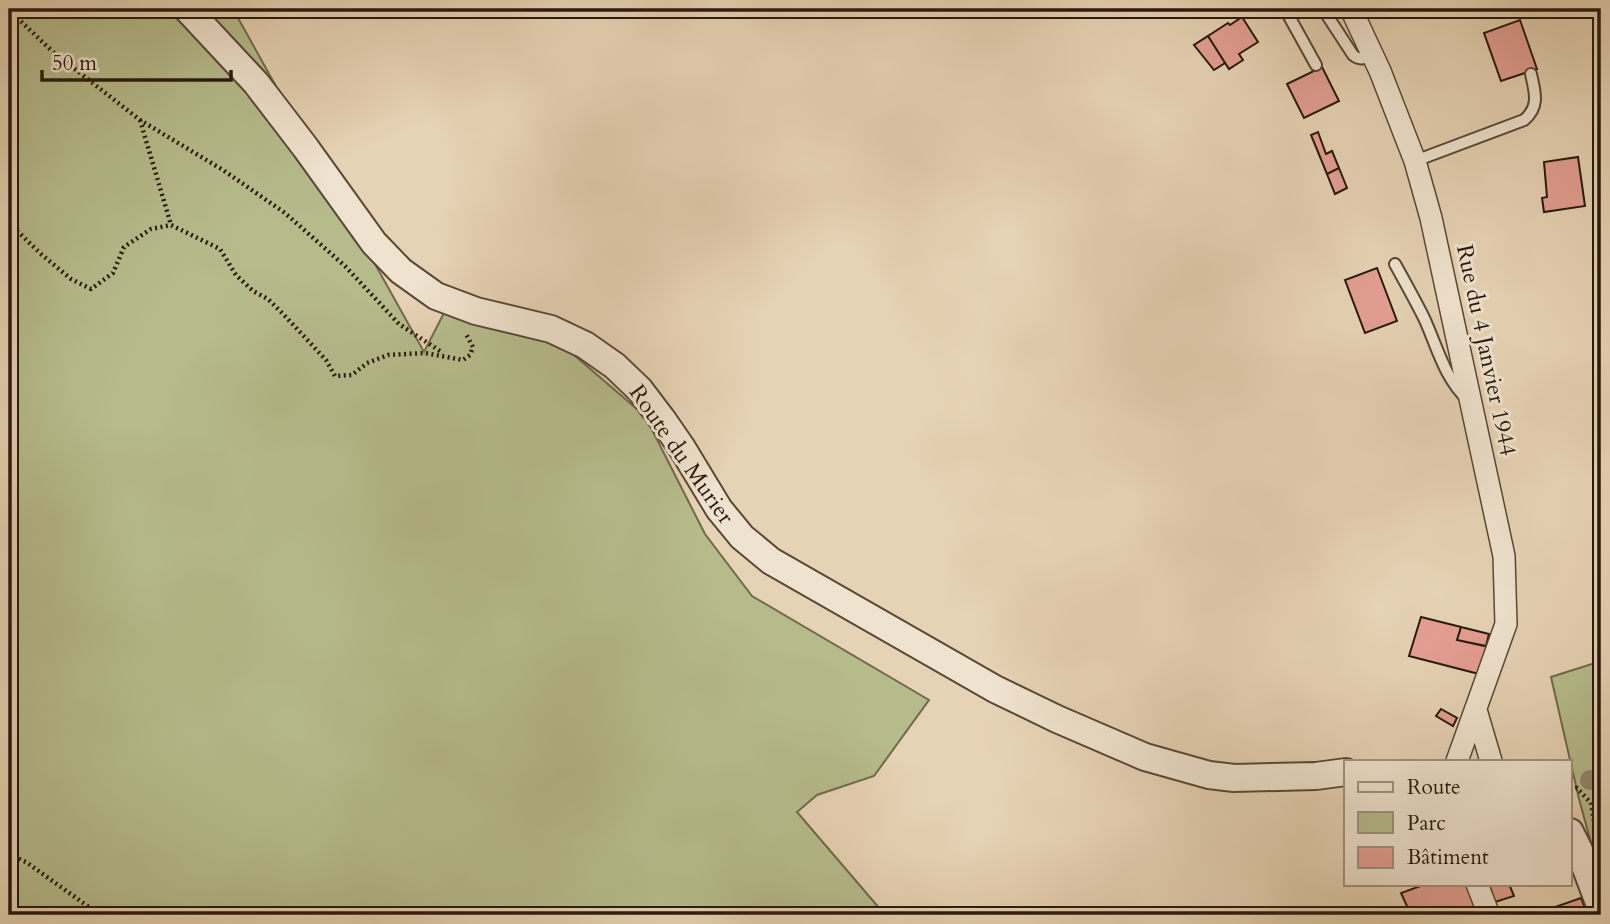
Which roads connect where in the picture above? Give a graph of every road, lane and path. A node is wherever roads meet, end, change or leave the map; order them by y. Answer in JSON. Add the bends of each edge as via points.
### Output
{"nodes":[{"id":1,"x":187,"y":9,"type":"edge"},
{"id":2,"x":1205,"y":9,"type":"edge"},
{"id":3,"x":1239,"y":9,"type":"edge"},
{"id":4,"x":1285,"y":9,"type":"edge"},
{"id":5,"x":1323,"y":9,"type":"edge"},
{"id":6,"x":1351,"y":9,"type":"edge"},
{"id":7,"x":9,"y":10,"type":"edge"},
{"id":8,"x":1372,"y":54,"type":"junction"},
{"id":9,"x":1315,"y":65,"type":"dead end"},
{"id":10,"x":1531,"y":74,"type":"dead end"},
{"id":11,"x":140,"y":120,"type":"junction"},
{"id":12,"x":1415,"y":161,"type":"junction"},
{"id":13,"x":9,"y":223,"type":"edge"},
{"id":14,"x":171,"y":225,"type":"junction"},
{"id":15,"x":1395,"y":264,"type":"dead end"},
{"id":16,"x":475,"y":311,"type":"junction"},
{"id":17,"x":447,"y":356,"type":"junction"},
{"id":18,"x":1471,"y":403,"type":"junction"},
{"id":19,"x":1476,"y":710,"type":"junction"},
{"id":20,"x":1457,"y":760,"type":"edge"},
{"id":21,"x":1491,"y":760,"type":"edge"},
{"id":22,"x":1344,"y":772,"type":"edge"},
{"id":23,"x":1572,"y":789,"type":"edge"},
{"id":24,"x":1595,"y":823,"type":"dead end"},
{"id":25,"x":1572,"y":836,"type":"edge"},
{"id":26,"x":9,"y":854,"type":"edge"},
{"id":27,"x":1478,"y":886,"type":"edge"},
{"id":28,"x":1601,"y":908,"type":"edge"},
{"id":29,"x":100,"y":915,"type":"edge"},
{"id":30,"x":1489,"y":915,"type":"edge"}],
"edges":[{"from":1,"to":16,"type":"street","name":"Route du Murier","via":[[256,83],[374,243],[401,271],[436,296]]},
{"from":2,"to":3,"type":"lane"},
{"from":4,"to":9,"type":"lane"},
{"from":5,"to":8,"type":"lane","via":[[1353,55],[1364,59]]},
{"from":6,"to":8,"type":"street","name":"Rue du 4 Janvier 1944"},
{"from":7,"to":11,"type":"path","via":[[53,52]]},
{"from":8,"to":12,"type":"street","name":"Rue du 4 Janvier 1944"},
{"from":10,"to":12,"type":"lane","via":[[1536,97],[1524,120]]},
{"from":11,"to":14,"type":"path"},
{"from":11,"to":17,"type":"path","via":[[285,212],[345,266],[399,324]]},
{"from":12,"to":18,"type":"street","name":"Rue du 4 Janvier 1944","via":[[1432,218]]},
{"from":13,"to":14,"type":"path","via":[[71,279],[92,289],[113,273],[124,247],[151,229]]},
{"from":14,"to":17,"type":"path","via":[[220,249],[236,275],[284,315],[335,376],[352,375],[388,355]]},
{"from":15,"to":18,"type":"lane","via":[[1450,379]]},
{"from":16,"to":17,"type":"path","via":[[464,312],[461,318],[473,347],[470,355],[463,360]]},
{"from":16,"to":22,"type":"street","name":"Route du Murier","via":[[551,329],[615,366],[662,419],[742,537],[771,561],[995,689],[1145,757],[1209,775],[1234,778]]},
{"from":18,"to":19,"type":"street","name":"Rue du 4 Janvier 1944","via":[[1504,556],[1506,624]]},
{"from":19,"to":20,"type":"street","name":"Rue du 4 Janvier 1944"},
{"from":19,"to":21,"type":"street"},
{"from":23,"to":24,"type":"path","via":[[1577,788],[1591,803]]},
{"from":25,"to":28,"type":"street"},
{"from":26,"to":29,"type":"path"},
{"from":27,"to":30,"type":"street"}]}
